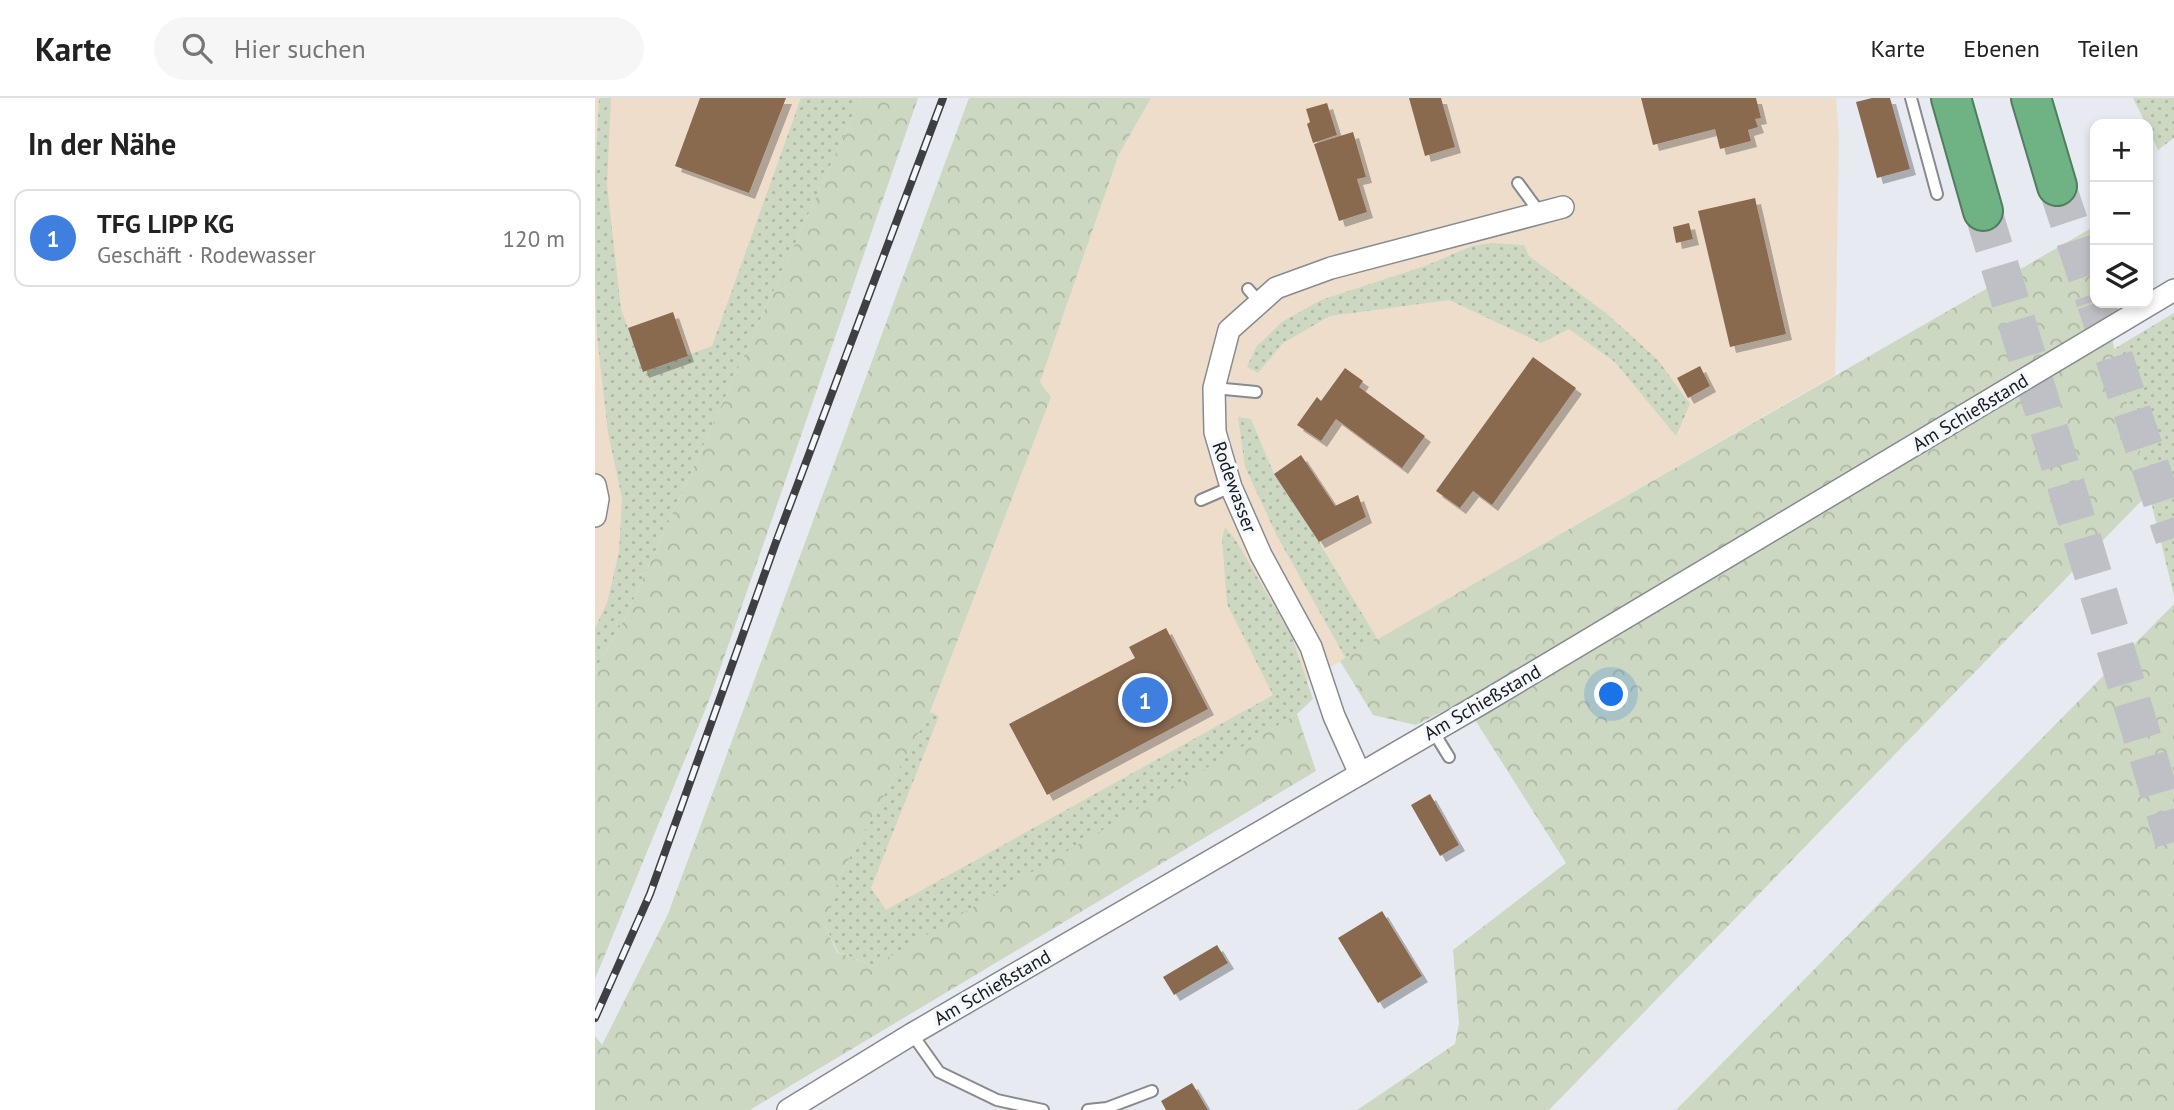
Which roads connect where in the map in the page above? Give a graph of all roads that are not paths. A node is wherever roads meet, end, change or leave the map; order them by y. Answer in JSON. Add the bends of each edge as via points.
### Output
{"nodes":[{"id":1,"x":1911,"y":98,"type":"edge"},
{"id":2,"x":1951,"y":98,"type":"edge"},
{"id":3,"x":2031,"y":98,"type":"edge"},
{"id":4,"x":1518,"y":184,"type":"dead end"},
{"id":5,"x":2057,"y":186,"type":"tunnel mouth"},
{"id":6,"x":1937,"y":194,"type":"dead end"},
{"id":7,"x":1563,"y":208,"type":"dead end"},
{"id":8,"x":1983,"y":211,"type":"tunnel mouth"},
{"id":9,"x":1540,"y":213,"type":"junction"},
{"id":10,"x":2174,"y":290,"type":"edge"},
{"id":11,"x":1214,"y":388,"type":"junction"},
{"id":12,"x":1256,"y":391,"type":"dead end"},
{"id":13,"x":595,"y":485,"type":"edge"},
{"id":14,"x":1231,"y":487,"type":"junction"},
{"id":15,"x":1201,"y":500,"type":"dead end"},
{"id":16,"x":595,"y":516,"type":"edge"},
{"id":17,"x":1433,"y":731,"type":"junction"},
{"id":18,"x":1449,"y":757,"type":"dead end"},
{"id":19,"x":1360,"y":774,"type":"junction"},
{"id":20,"x":912,"y":1034,"type":"junction"},
{"id":21,"x":1152,"y":1091,"type":"dead end"},
{"id":22,"x":788,"y":1110,"type":"edge"},
{"id":23,"x":1043,"y":1110,"type":"edge"},
{"id":24,"x":1088,"y":1110,"type":"edge"}],
"edges":[{"from":1,"to":6,"type":"lane"},
{"from":2,"to":8,"type":"highway"},
{"from":3,"to":5,"type":"highway"},
{"from":4,"to":9,"type":"lane"},
{"from":7,"to":9,"type":"street","name":"Rodewasser"},
{"from":9,"to":11,"type":"street","name":"Rodewasser","via":[[1398,243],[1254,296],[1230,330]]},
{"from":10,"to":17,"type":"street","name":"Am Schießstand"},
{"from":11,"to":12,"type":"lane"},
{"from":11,"to":14,"type":"street","name":"Rodewasser","via":[[1215,432]]},
{"from":13,"to":16,"type":"street"},
{"from":14,"to":15,"type":"lane"},
{"from":14,"to":19,"type":"street","name":"Rodewasser","via":[[1261,555],[1311,647]]},
{"from":17,"to":18,"type":"lane"},
{"from":17,"to":19,"type":"street","name":"Am Schießstand"},
{"from":19,"to":20,"type":"street","name":"Am Schießstand"},
{"from":20,"to":22,"type":"street","name":"Am Schießstand"},
{"from":20,"to":23,"type":"lane","via":[[939,1072],[997,1100]]},
{"from":21,"to":24,"type":"lane"}]}
